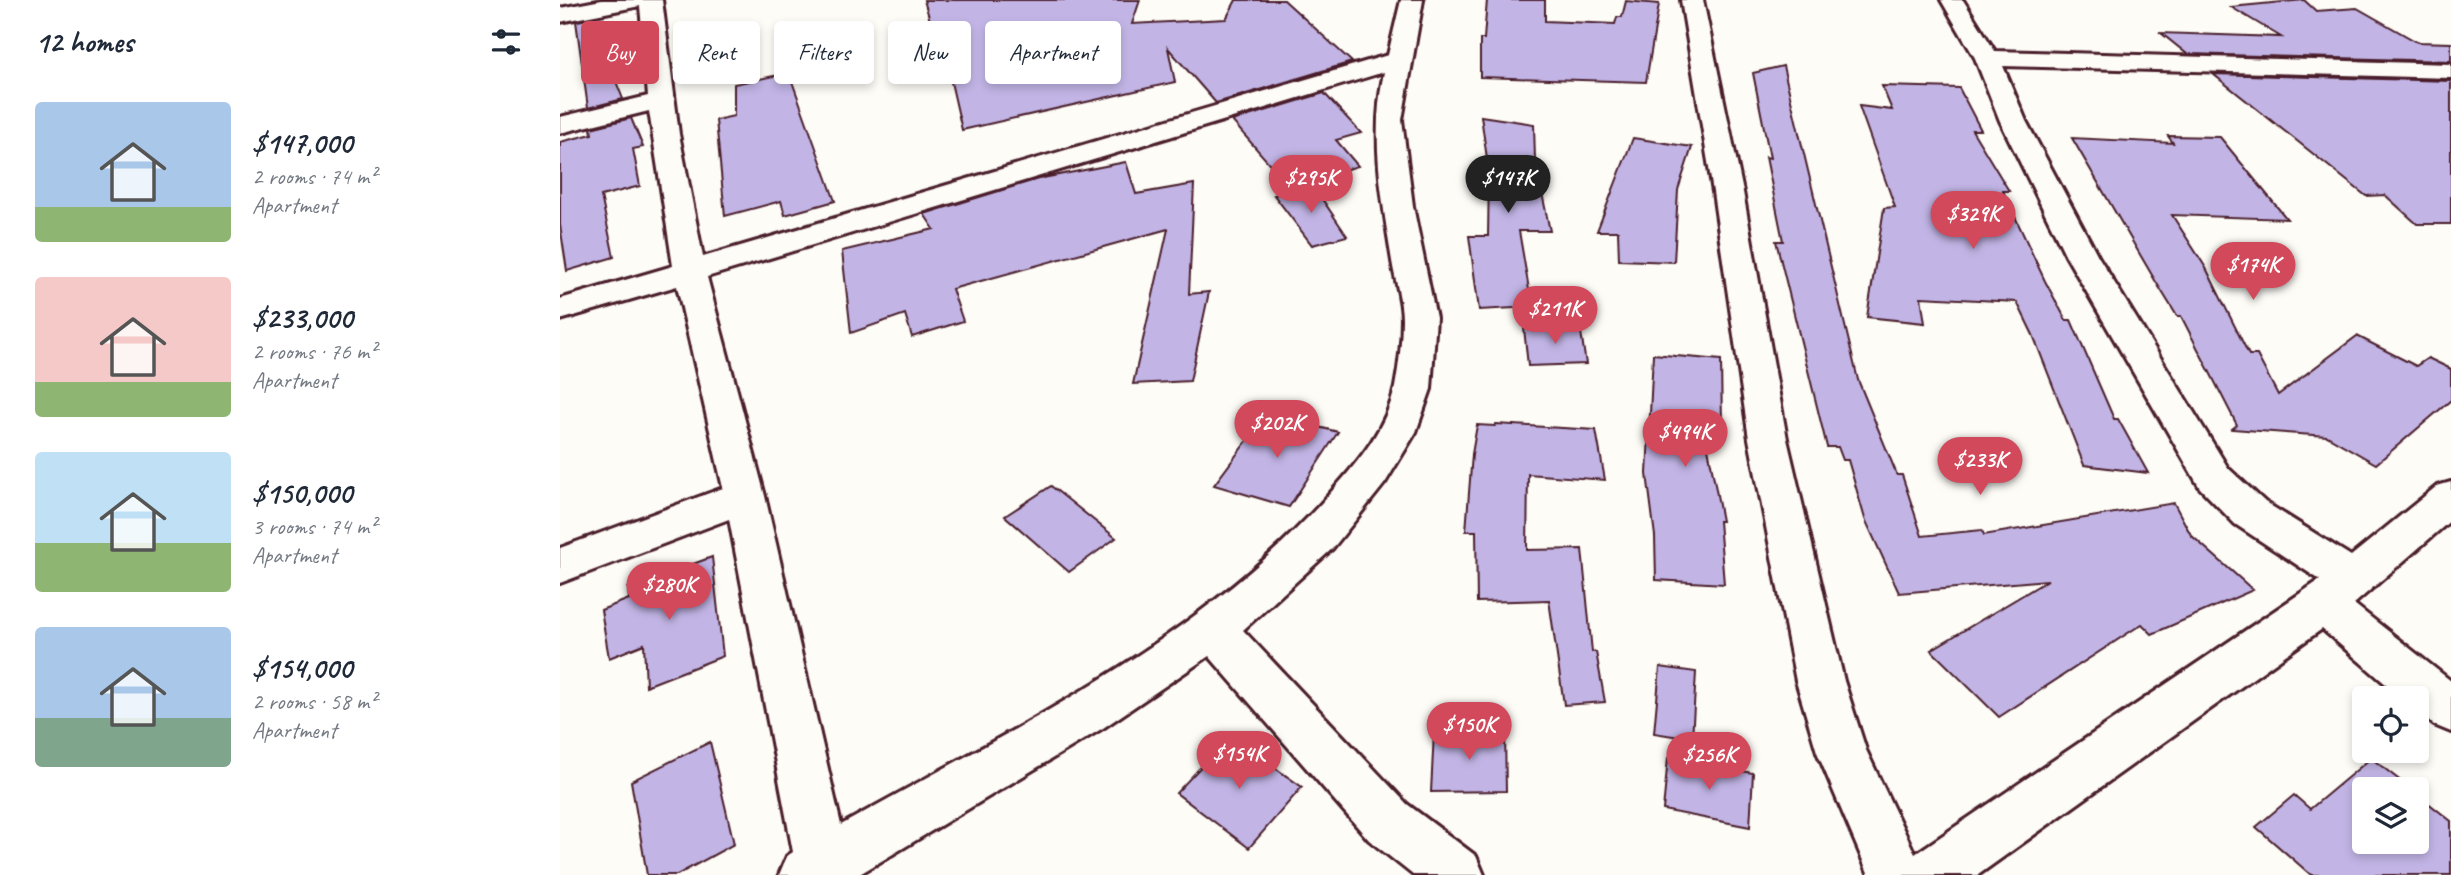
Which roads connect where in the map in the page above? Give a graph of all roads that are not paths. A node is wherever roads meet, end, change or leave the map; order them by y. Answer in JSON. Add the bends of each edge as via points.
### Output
{"nodes":[{"id":1,"x":636,"y":0,"type":"edge"},
{"id":2,"x":651,"y":0,"type":"edge"},
{"id":3,"x":1412,"y":0,"type":"edge"},
{"id":4,"x":1692,"y":0,"type":"edge"},
{"id":5,"x":1952,"y":0,"type":"edge"},
{"id":6,"x":560,"y":15,"type":"edge"},
{"id":7,"x":1987,"y":58,"type":"junction"},
{"id":8,"x":1399,"y":60,"type":"junction"},
{"id":9,"x":2451,"y":71,"type":"edge"},
{"id":10,"x":662,"y":100,"type":"junction"},
{"id":11,"x":560,"y":125,"type":"edge"},
{"id":12,"x":690,"y":273,"type":"junction"},
{"id":13,"x":560,"y":310,"type":"edge"},
{"id":14,"x":745,"y":496,"type":"junction"},
{"id":15,"x":2451,"y":497,"type":"edge"},
{"id":16,"x":560,"y":566,"type":"edge"},
{"id":17,"x":2338,"y":592,"type":"junction"},
{"id":18,"x":1213,"y":629,"type":"junction"},
{"id":19,"x":2451,"y":710,"type":"edge"},
{"id":20,"x":814,"y":870,"type":"edge"},
{"id":21,"x":1457,"y":875,"type":"edge"},
{"id":22,"x":1897,"y":875,"type":"edge"},
{"id":23,"x":1932,"y":875,"type":"edge"}],
"edges":[{"from":1,"to":6,"type":"street"},
{"from":2,"to":10,"type":"street"},
{"from":3,"to":8,"type":"street"},
{"from":4,"to":22,"type":"street","via":[[1768,439],[1820,681],[1842,752]]},
{"from":5,"to":7,"type":"street"},
{"from":7,"to":9,"type":"street"},
{"from":7,"to":17,"type":"street","via":[[2013,121],[2082,256],[2214,478]]},
{"from":8,"to":12,"type":"street"},
{"from":8,"to":18,"type":"street","via":[[1390,133],[1419,318],[1413,389],[1397,432],[1371,473],[1318,536]]},
{"from":10,"to":11,"type":"street"},
{"from":10,"to":12,"type":"street"},
{"from":12,"to":13,"type":"street"},
{"from":12,"to":14,"type":"street"},
{"from":14,"to":16,"type":"street"},
{"from":14,"to":20,"type":"street"},
{"from":15,"to":17,"type":"street"},
{"from":17,"to":19,"type":"street"},
{"from":17,"to":23,"type":"street"},
{"from":18,"to":20,"type":"street","via":[[1086,713]]},
{"from":18,"to":21,"type":"street","via":[[1388,822]]}]}
